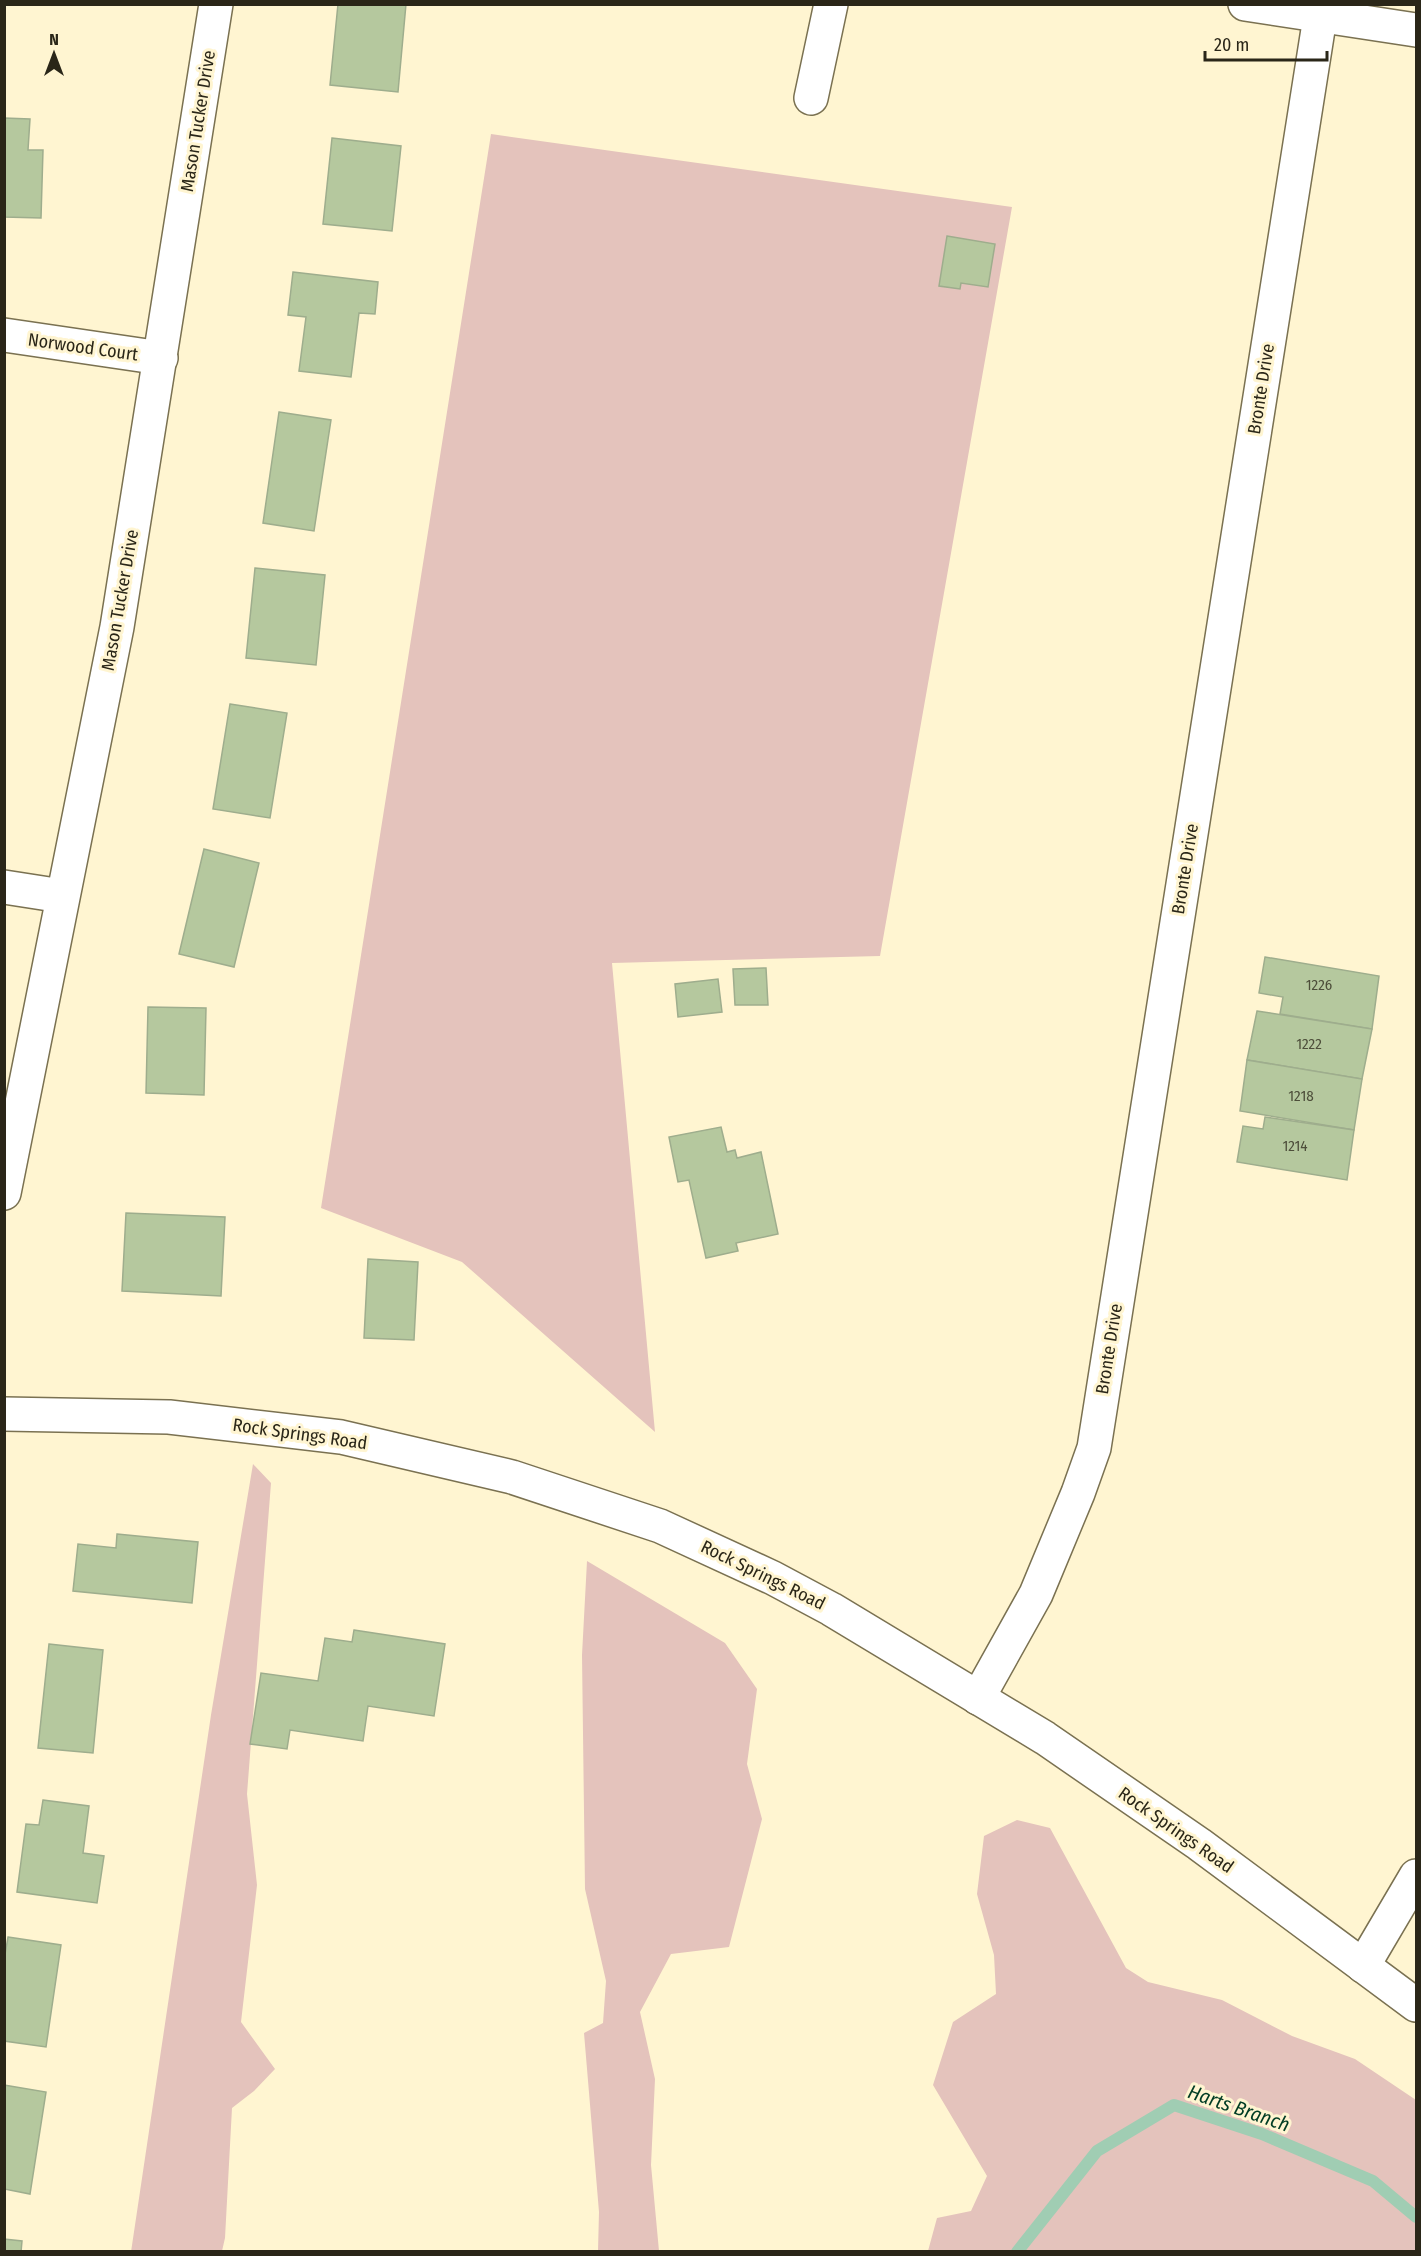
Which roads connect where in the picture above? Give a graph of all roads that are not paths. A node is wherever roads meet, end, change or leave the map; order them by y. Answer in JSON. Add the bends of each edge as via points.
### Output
{"nodes":[{"id":1,"x":216,"y":4,"type":"edge"},
{"id":2,"x":831,"y":4,"type":"edge"},
{"id":3,"x":1245,"y":4,"type":"edge"},
{"id":4,"x":1320,"y":17,"type":"junction"},
{"id":5,"x":1416,"y":30,"type":"edge"},
{"id":6,"x":812,"y":98,"type":"dead end"},
{"id":7,"x":4,"y":335,"type":"edge"},
{"id":8,"x":161,"y":358,"type":"junction"},
{"id":9,"x":4,"y":887,"type":"edge"},
{"id":10,"x":62,"y":896,"type":"junction"},
{"id":11,"x":4,"y":1193,"type":"edge"},
{"id":12,"x":4,"y":1414,"type":"edge"},
{"id":13,"x":978,"y":1698,"type":"junction"},
{"id":14,"x":1416,"y":1876,"type":"edge"},
{"id":15,"x":1363,"y":1966,"type":"junction"},
{"id":16,"x":1416,"y":2005,"type":"edge"}],
"edges":[{"from":1,"to":8,"type":"street","name":"Mason Tucker Drive"},
{"from":2,"to":6,"type":"street"},
{"from":3,"to":4,"type":"street"},
{"from":4,"to":5,"type":"street"},
{"from":4,"to":13,"type":"street","name":"Bronte Drive","via":[[1094,1448],[1036,1594]]},
{"from":7,"to":8,"type":"street","name":"Norwood Court"},
{"from":8,"to":10,"type":"street","name":"Mason Tucker Drive","via":[[117,627]]},
{"from":9,"to":10,"type":"street"},
{"from":10,"to":11,"type":"street","name":"Mason Tucker Drive"},
{"from":12,"to":13,"type":"street","name":"Rock Springs Road","via":[[169,1417],[341,1437],[512,1477],[660,1526],[773,1578]]},
{"from":13,"to":15,"type":"street","name":"Rock Springs Road","via":[[1045,1738],[1199,1844]]},
{"from":14,"to":15,"type":"street"},
{"from":15,"to":16,"type":"street","name":"Rock Springs Road"}]}
